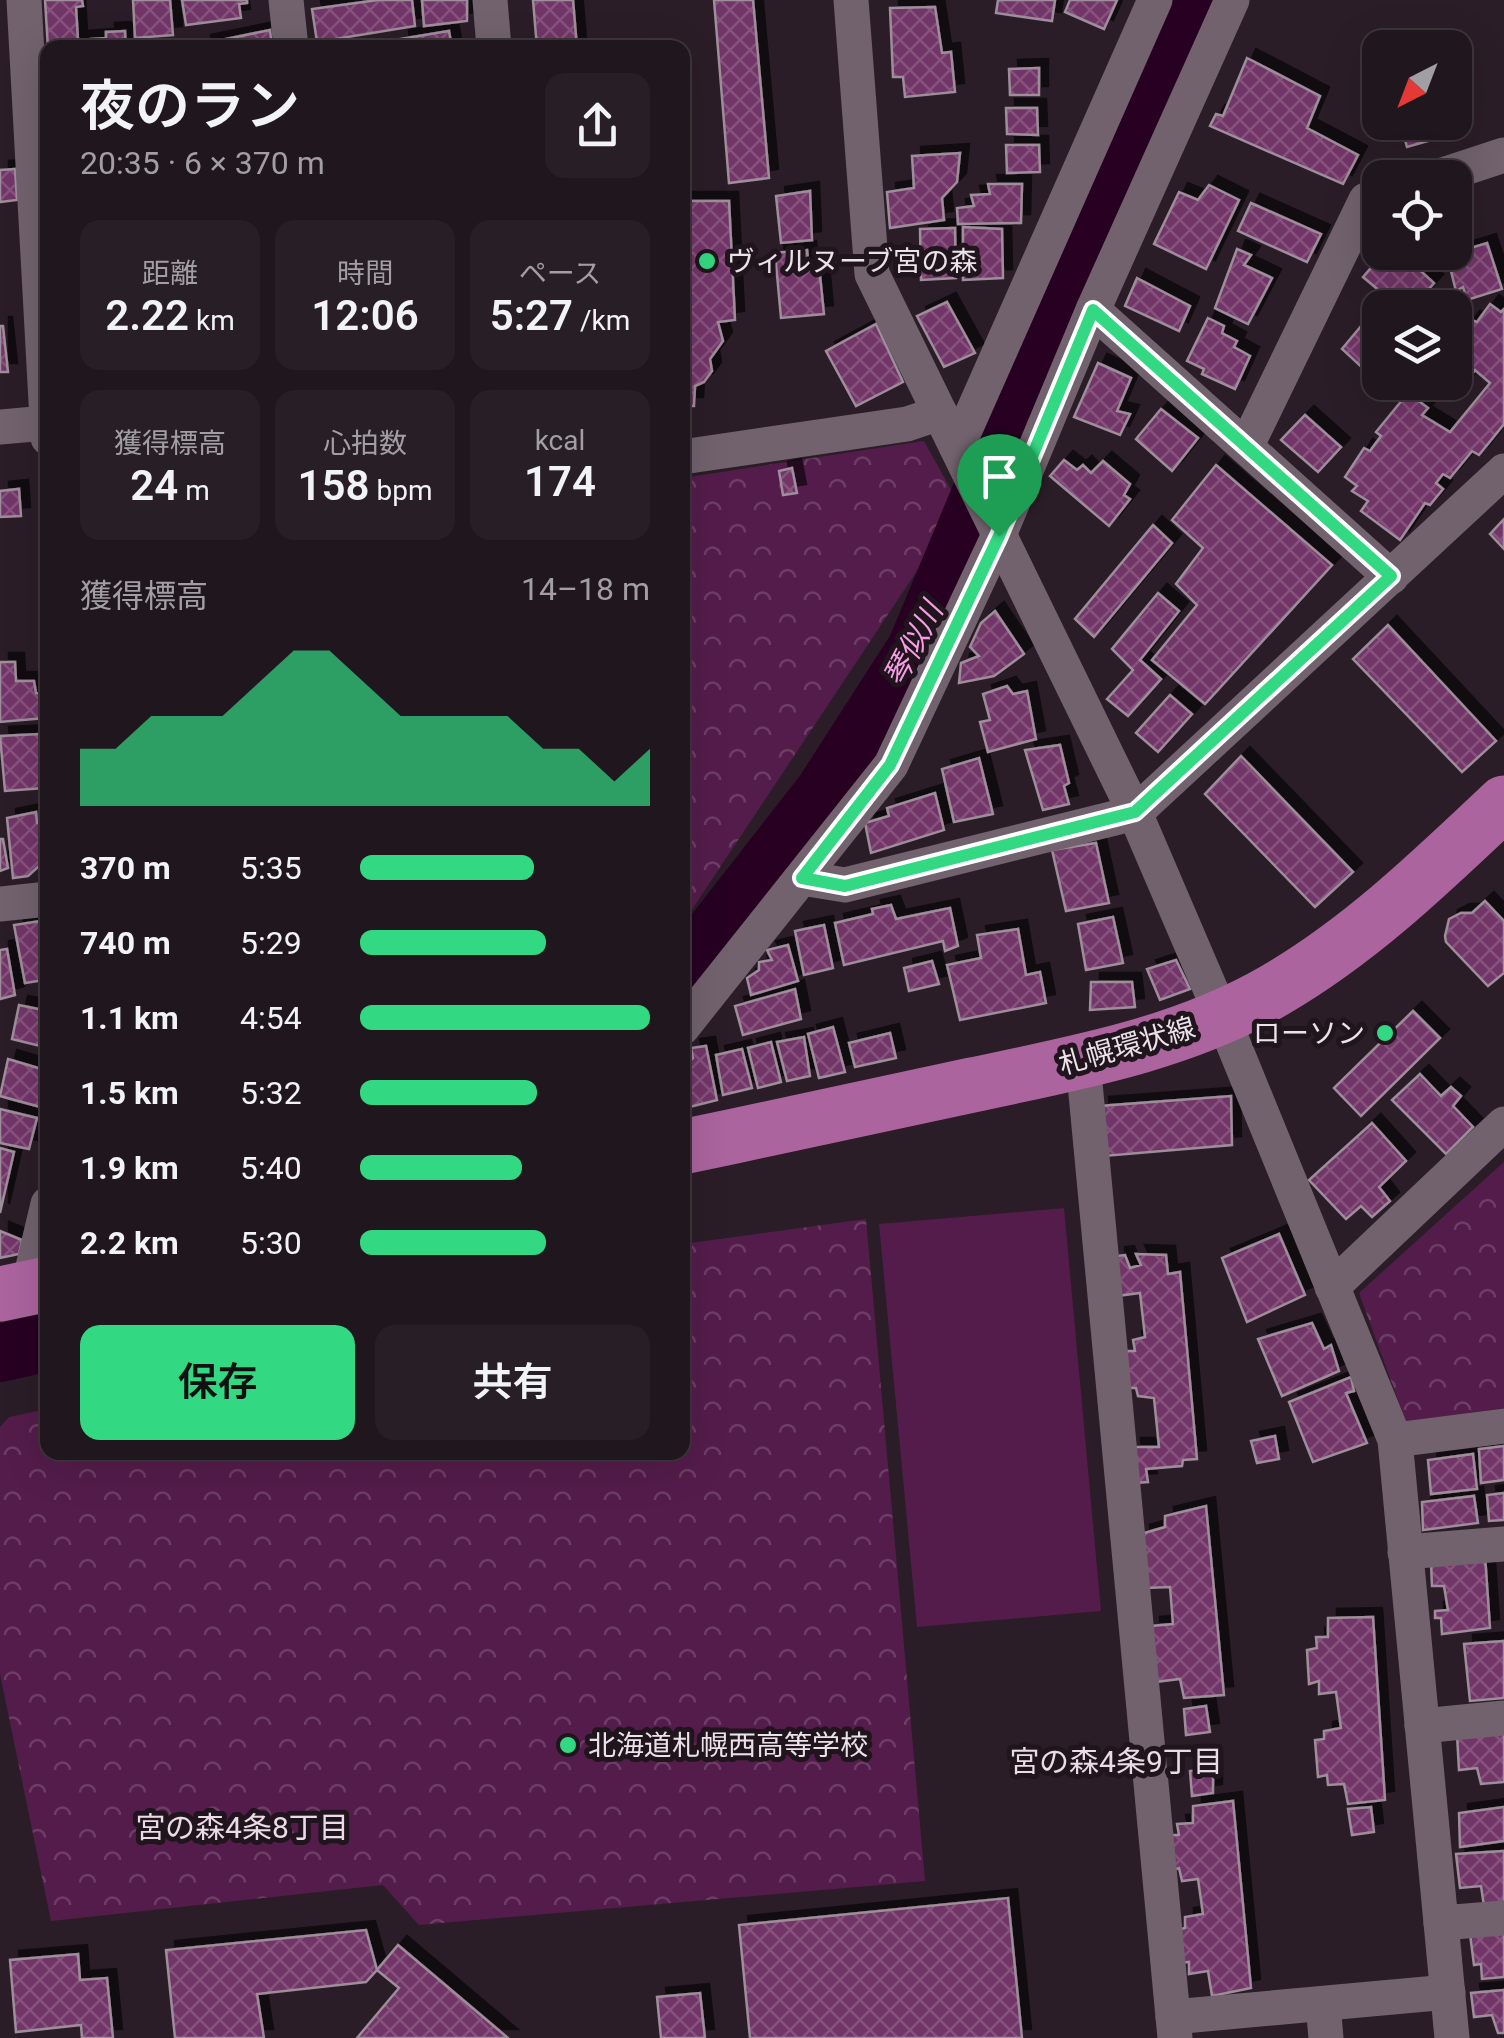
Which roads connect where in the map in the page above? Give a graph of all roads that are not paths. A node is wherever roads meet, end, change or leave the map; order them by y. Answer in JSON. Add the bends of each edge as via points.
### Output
{"nodes":[{"id":1,"x":24,"y":0,"type":"edge"},
{"id":2,"x":286,"y":0,"type":"edge"},
{"id":3,"x":490,"y":0,"type":"edge"},
{"id":4,"x":851,"y":0,"type":"edge"},
{"id":5,"x":1155,"y":0,"type":"edge"},
{"id":6,"x":1232,"y":0,"type":"edge"},
{"id":7,"x":290,"y":40,"type":"edge"},
{"id":8,"x":493,"y":40,"type":"edge"},
{"id":9,"x":1504,"y":154,"type":"edge"},
{"id":10,"x":1472,"y":165,"type":"edge"},
{"id":11,"x":1362,"y":208,"type":"edge"},
{"id":12,"x":40,"y":308,"type":"edge"},
{"id":13,"x":1093,"y":310,"type":"junction"},
{"id":14,"x":940,"y":413,"type":"junction"},
{"id":15,"x":40,"y":424,"type":"edge"},
{"id":16,"x":0,"y":427,"type":"edge"},
{"id":17,"x":1246,"y":447,"type":"junction"},
{"id":18,"x":690,"y":456,"type":"edge"},
{"id":19,"x":962,"y":459,"type":"junction"},
{"id":20,"x":1504,"y":471,"type":"edge"},
{"id":21,"x":994,"y":524,"type":"junction"},
{"id":22,"x":1391,"y":576,"type":"junction"},
{"id":23,"x":1504,"y":803,"type":"edge"},
{"id":24,"x":1135,"y":812,"type":"junction"},
{"id":25,"x":802,"y":878,"type":"junction"},
{"id":26,"x":40,"y":900,"type":"edge"},
{"id":27,"x":0,"y":904,"type":"edge"},
{"id":28,"x":1222,"y":1016,"type":"junction"},
{"id":29,"x":690,"y":1018,"type":"edge"},
{"id":30,"x":1083,"y":1062,"type":"junction"},
{"id":31,"x":1504,"y":1124,"type":"edge"},
{"id":32,"x":690,"y":1146,"type":"edge"},
{"id":33,"x":40,"y":1234,"type":"edge"},
{"id":34,"x":1332,"y":1287,"type":"junction"},
{"id":35,"x":25,"y":1289,"type":"edge"},
{"id":36,"x":1504,"y":1426,"type":"edge"},
{"id":37,"x":1395,"y":1440,"type":"junction"},
{"id":38,"x":1504,"y":1544,"type":"edge"},
{"id":39,"x":1405,"y":1552,"type":"junction"},
{"id":40,"x":1504,"y":1718,"type":"edge"},
{"id":41,"x":1422,"y":1726,"type":"junction"},
{"id":42,"x":1504,"y":1918,"type":"edge"},
{"id":43,"x":1441,"y":1923,"type":"junction"},
{"id":44,"x":1448,"y":1992,"type":"junction"},
{"id":45,"x":1324,"y":2021,"type":"edge"},
{"id":46,"x":1174,"y":2028,"type":"edge"},
{"id":47,"x":1452,"y":2038,"type":"edge"}],
"edges":[{"from":1,"to":12,"type":"street"},
{"from":2,"to":7,"type":"street"},
{"from":3,"to":8,"type":"street"},
{"from":4,"to":14,"type":"street","via":[[872,274]]},
{"from":5,"to":19,"type":"street"},
{"from":6,"to":13,"type":"street"},
{"from":9,"to":10,"type":"street"},
{"from":11,"to":17,"type":"street"},
{"from":13,"to":17,"type":"street"},
{"from":13,"to":21,"type":"street"},
{"from":14,"to":18,"type":"street","via":[[906,424]]},
{"from":14,"to":19,"type":"street"},
{"from":15,"to":16,"type":"street"},
{"from":17,"to":22,"type":"street"},
{"from":19,"to":21,"type":"street"},
{"from":20,"to":22,"type":"street"},
{"from":21,"to":24,"type":"street"},
{"from":21,"to":25,"type":"street","via":[[890,765]]},
{"from":22,"to":24,"type":"street"},
{"from":23,"to":28,"type":"main road","name":"札幌環状線","via":[[1348,941]]},
{"from":24,"to":25,"type":"street","via":[[845,886]]},
{"from":24,"to":28,"type":"street"},
{"from":25,"to":29,"type":"street"},
{"from":26,"to":27,"type":"street"},
{"from":28,"to":30,"type":"main road","name":"札幌環状線"},
{"from":28,"to":34,"type":"street"},
{"from":30,"to":32,"type":"main road","name":"札幌環状線"},
{"from":30,"to":46,"type":"street"},
{"from":31,"to":34,"type":"street"},
{"from":33,"to":35,"type":"street"},
{"from":34,"to":37,"type":"street"},
{"from":36,"to":37,"type":"street"},
{"from":37,"to":39,"type":"street"},
{"from":38,"to":39,"type":"street"},
{"from":39,"to":41,"type":"street"},
{"from":40,"to":41,"type":"street"},
{"from":41,"to":43,"type":"street"},
{"from":42,"to":43,"type":"street"},
{"from":43,"to":44,"type":"street"},
{"from":44,"to":45,"type":"street"},
{"from":44,"to":47,"type":"street"},
{"from":45,"to":46,"type":"street"}]}
